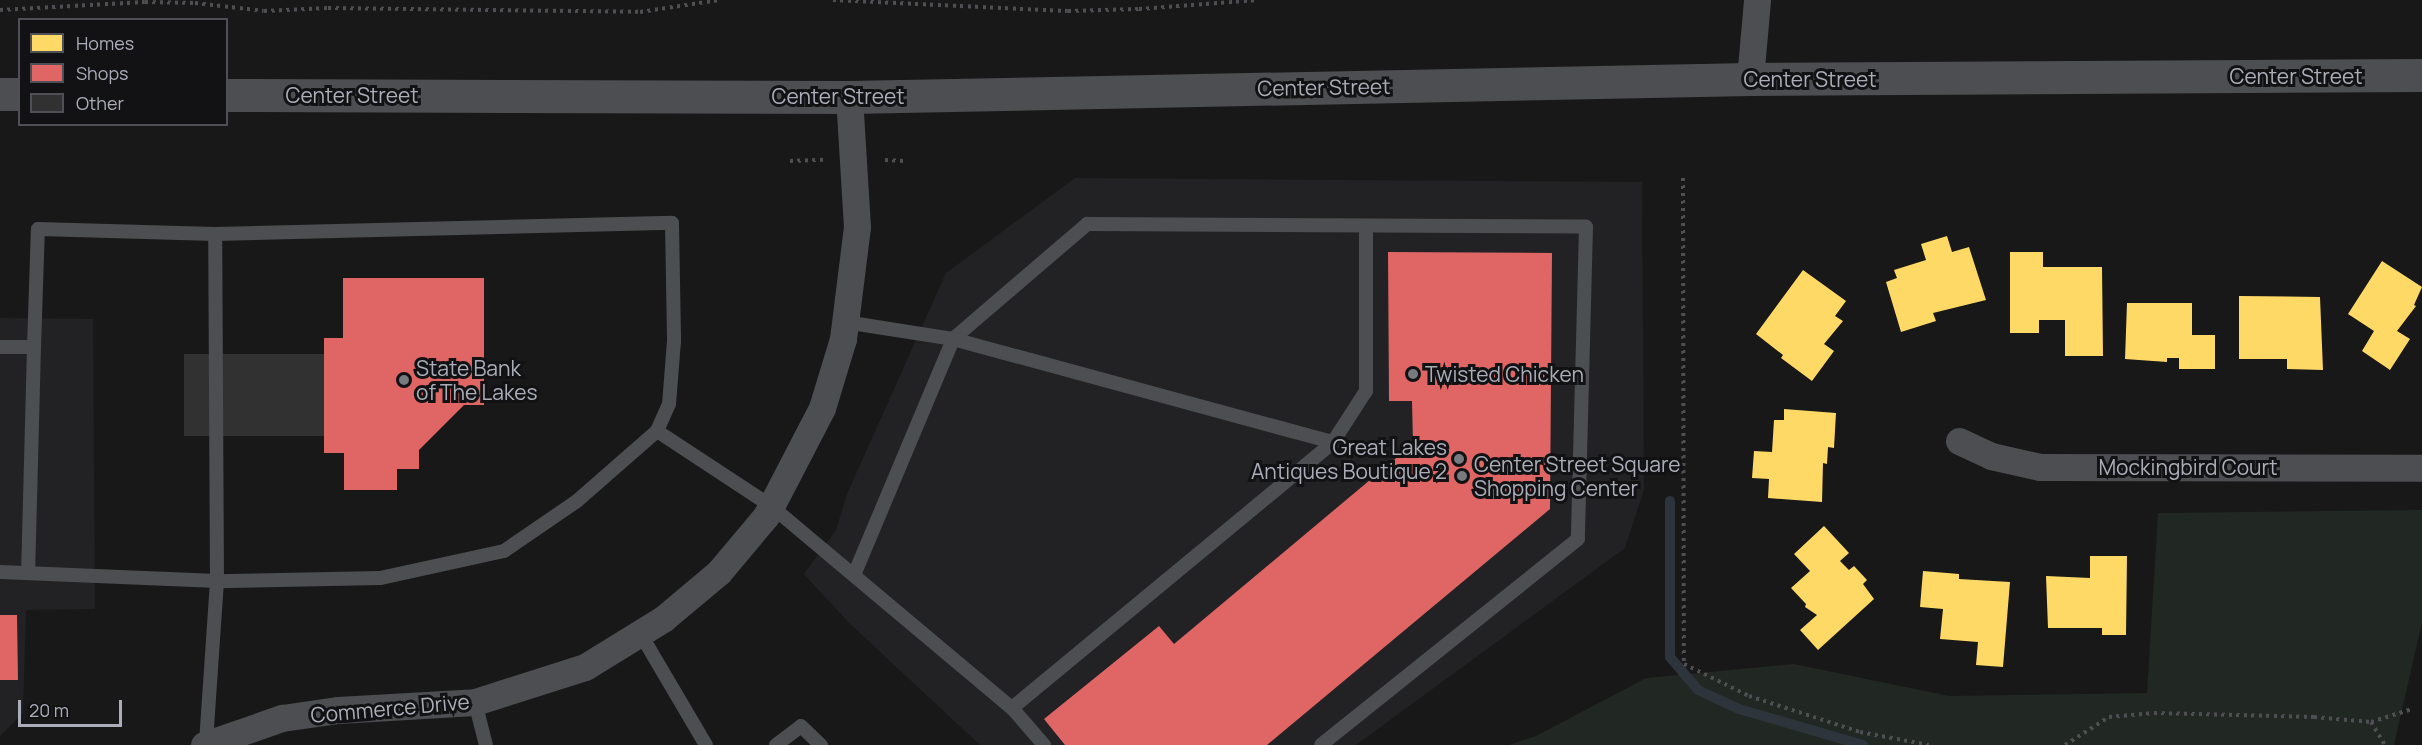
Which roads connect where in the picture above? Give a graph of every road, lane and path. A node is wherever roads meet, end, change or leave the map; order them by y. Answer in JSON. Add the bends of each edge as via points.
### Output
{"nodes":[{"id":1,"x":719,"y":0,"type":"edge"},
{"id":2,"x":833,"y":0,"type":"edge"},
{"id":3,"x":1258,"y":0,"type":"edge"},
{"id":4,"x":1757,"y":0,"type":"edge"},
{"id":5,"x":0,"y":10,"type":"edge"},
{"id":6,"x":2422,"y":75,"type":"edge"},
{"id":7,"x":1750,"y":79,"type":"junction"},
{"id":8,"x":0,"y":94,"type":"edge"},
{"id":9,"x":18,"y":94,"type":"edge"},
{"id":10,"x":228,"y":95,"type":"edge"},
{"id":11,"x":849,"y":97,"type":"junction"},
{"id":12,"x":1683,"y":178,"type":"dead end"},
{"id":13,"x":1366,"y":226,"type":"junction"},
{"id":14,"x":215,"y":234,"type":"junction"},
{"id":15,"x":845,"y":322,"type":"junction"},
{"id":16,"x":953,"y":339,"type":"junction"},
{"id":17,"x":0,"y":347,"type":"edge"},
{"id":18,"x":34,"y":347,"type":"junction"},
{"id":19,"x":657,"y":430,"type":"junction"},
{"id":20,"x":1959,"y":441,"type":"dead end"},
{"id":21,"x":1333,"y":442,"type":"junction"},
{"id":22,"x":2422,"y":468,"type":"edge"},
{"id":23,"x":771,"y":506,"type":"junction"},
{"id":24,"x":0,"y":572,"type":"edge"},
{"id":25,"x":28,"y":572,"type":"junction"},
{"id":26,"x":854,"y":575,"type":"junction"},
{"id":27,"x":217,"y":581,"type":"junction"},
{"id":28,"x":640,"y":633,"type":"junction"},
{"id":29,"x":475,"y":702,"type":"junction"},
{"id":30,"x":1012,"y":708,"type":"junction"},
{"id":31,"x":2412,"y":709,"type":"dead end"},
{"id":32,"x":2371,"y":722,"type":"junction"},
{"id":33,"x":205,"y":745,"type":"edge"},
{"id":34,"x":486,"y":745,"type":"edge"},
{"id":35,"x":706,"y":745,"type":"edge"},
{"id":36,"x":776,"y":745,"type":"edge"},
{"id":37,"x":821,"y":745,"type":"edge"},
{"id":38,"x":1044,"y":745,"type":"edge"},
{"id":39,"x":1322,"y":745,"type":"edge"},
{"id":40,"x":1929,"y":745,"type":"edge"},
{"id":41,"x":2066,"y":745,"type":"edge"},
{"id":42,"x":2385,"y":745,"type":"edge"}],
"edges":[{"from":1,"to":5,"type":"path","via":[[640,12],[328,8],[264,11],[145,2]]},
{"from":2,"to":3,"type":"path","via":[[1068,11]]},
{"from":4,"to":7,"type":"street"},
{"from":6,"to":7,"type":"street","name":"Center Street"},
{"from":7,"to":11,"type":"street","name":"Center Street"},
{"from":8,"to":9,"type":"street"},
{"from":10,"to":11,"type":"street","name":"Center Street"},
{"from":11,"to":15,"type":"street","name":"Commerce Drive","via":[[857,227]]},
{"from":12,"to":40,"type":"path","via":[[1684,664],[1749,696],[1860,732]]},
{"from":13,"to":16,"type":"lane","via":[[1087,224]]},
{"from":13,"to":21,"type":"lane","via":[[1366,391]]},
{"from":13,"to":39,"type":"lane","via":[[1586,227],[1578,538]]},
{"from":14,"to":18,"type":"lane","via":[[38,229]]},
{"from":14,"to":19,"type":"lane","via":[[672,223],[674,341],[669,404]]},
{"from":14,"to":27,"type":"lane"},
{"from":15,"to":16,"type":"lane"},
{"from":15,"to":23,"type":"street","name":"Commerce Drive","via":[[822,408]]},
{"from":16,"to":21,"type":"lane"},
{"from":16,"to":26,"type":"lane"},
{"from":17,"to":18,"type":"lane"},
{"from":18,"to":25,"type":"lane"},
{"from":19,"to":23,"type":"lane"},
{"from":19,"to":27,"type":"lane","via":[[577,501],[504,551],[380,578]]},
{"from":20,"to":22,"type":"street","name":"Mockingbird Court","via":[[1991,456],[2040,467]]},
{"from":21,"to":30,"type":"lane"},
{"from":23,"to":26,"type":"lane"},
{"from":23,"to":28,"type":"street","name":"Commerce Drive","via":[[719,572]]},
{"from":24,"to":25,"type":"lane"},
{"from":25,"to":27,"type":"lane"},
{"from":26,"to":30,"type":"lane"},
{"from":27,"to":33,"type":"lane"},
{"from":28,"to":29,"type":"street","name":"Commerce Drive","via":[[585,667]]},
{"from":28,"to":35,"type":"lane"},
{"from":29,"to":33,"type":"street","name":"Commerce Drive","via":[[338,710],[294,717],[233,733]]},
{"from":29,"to":34,"type":"lane"},
{"from":30,"to":38,"type":"lane"},
{"from":31,"to":32,"type":"path"},
{"from":32,"to":41,"type":"path","via":[[2154,712],[2109,717]]},
{"from":32,"to":42,"type":"path"},
{"from":36,"to":37,"type":"lane","via":[[801,726]]}]}
